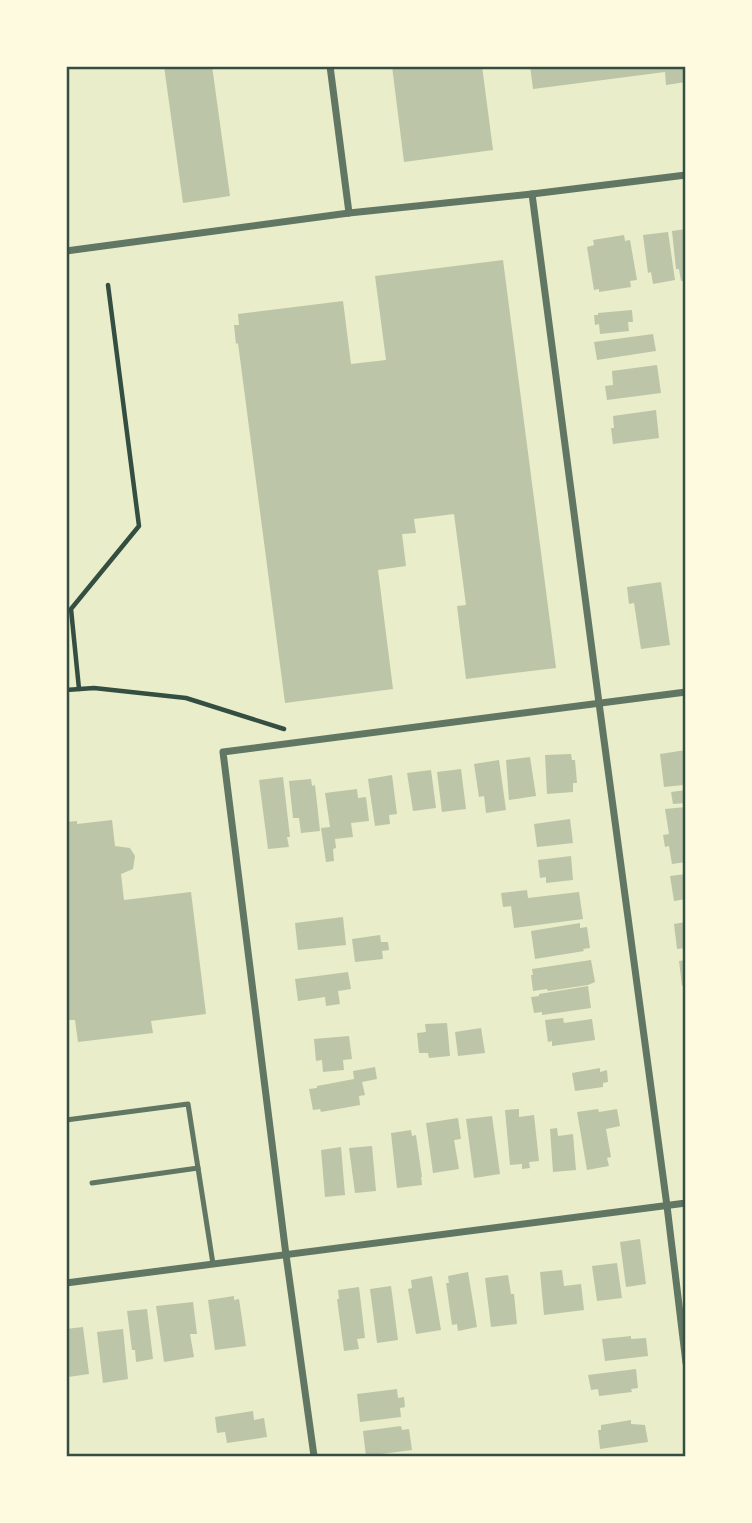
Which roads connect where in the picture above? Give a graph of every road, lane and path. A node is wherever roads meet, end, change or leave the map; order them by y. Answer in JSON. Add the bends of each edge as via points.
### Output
{"nodes":[{"id":1,"x":330,"y":66,"type":"edge"},
{"id":2,"x":685,"y":175,"type":"edge"},
{"id":3,"x":532,"y":194,"type":"junction"},
{"id":4,"x":349,"y":213,"type":"junction"},
{"id":5,"x":66,"y":251,"type":"edge"},
{"id":6,"x":108,"y":285,"type":"dead end"},
{"id":7,"x":79,"y":689,"type":"junction"},
{"id":8,"x":66,"y":690,"type":"edge"},
{"id":9,"x":685,"y":692,"type":"edge"},
{"id":10,"x":599,"y":703,"type":"junction"},
{"id":11,"x":302,"y":742,"type":"junction"},
{"id":12,"x":66,"y":1120,"type":"edge"},
{"id":13,"x":198,"y":1168,"type":"junction"},
{"id":14,"x":92,"y":1183,"type":"dead end"},
{"id":15,"x":685,"y":1203,"type":"edge"},
{"id":16,"x":667,"y":1206,"type":"junction"},
{"id":17,"x":286,"y":1255,"type":"junction"},
{"id":18,"x":212,"y":1264,"type":"junction"},
{"id":19,"x":66,"y":1283,"type":"edge"},
{"id":20,"x":685,"y":1363,"type":"edge"},
{"id":21,"x":314,"y":1457,"type":"edge"}],
"edges":[{"from":1,"to":4,"type":"street"},
{"from":2,"to":3,"type":"street"},
{"from":3,"to":4,"type":"street"},
{"from":3,"to":10,"type":"street"},
{"from":4,"to":5,"type":"street"},
{"from":6,"to":7,"type":"path","via":[[139,526],[71,609]]},
{"from":7,"to":8,"type":"path"},
{"from":7,"to":11,"type":"path","via":[[186,698],[283,728]]},
{"from":9,"to":10,"type":"street"},
{"from":10,"to":11,"type":"street"},
{"from":10,"to":16,"type":"street"},
{"from":11,"to":17,"type":"street","via":[[223,752]]},
{"from":12,"to":13,"type":"lane","via":[[188,1104]]},
{"from":13,"to":14,"type":"lane"},
{"from":13,"to":18,"type":"lane"},
{"from":15,"to":16,"type":"street"},
{"from":16,"to":17,"type":"street"},
{"from":16,"to":20,"type":"street"},
{"from":17,"to":18,"type":"street"},
{"from":17,"to":21,"type":"street"},
{"from":18,"to":19,"type":"street"}]}
